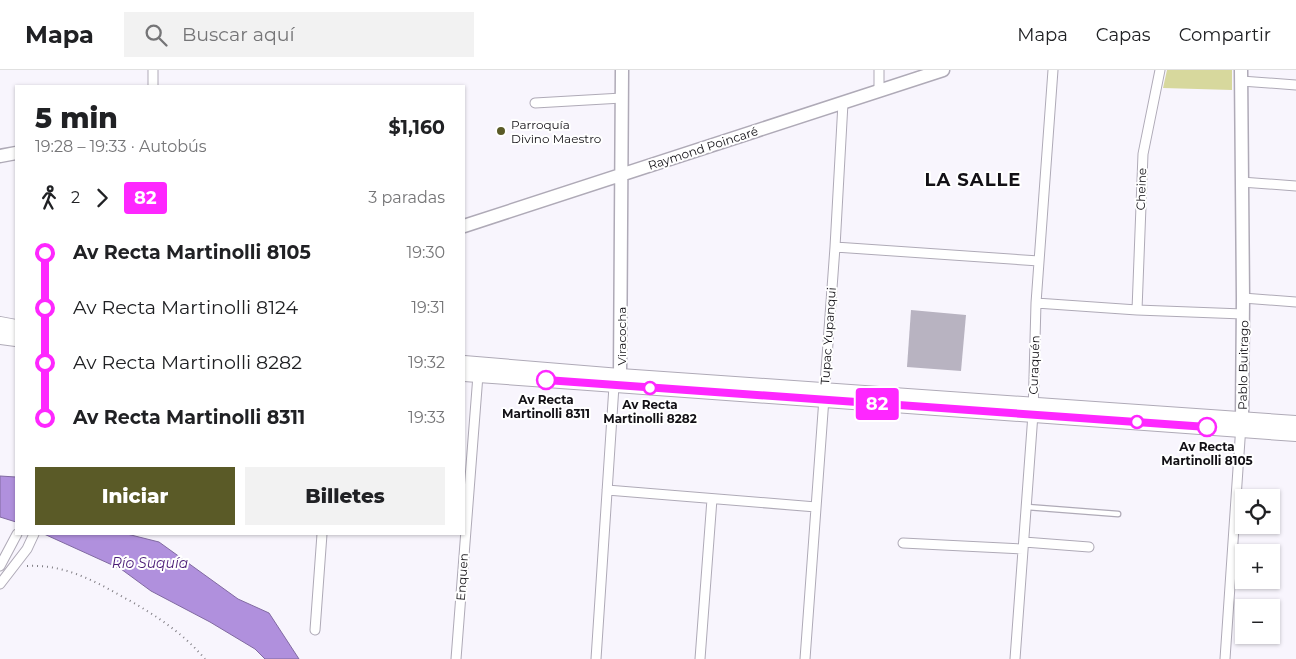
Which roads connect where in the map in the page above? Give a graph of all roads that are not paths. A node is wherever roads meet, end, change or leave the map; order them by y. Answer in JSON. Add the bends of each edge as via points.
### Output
{"nodes":[{"id":1,"x":153,"y":70,"type":"edge"},
{"id":2,"x":622,"y":70,"type":"edge"},
{"id":3,"x":879,"y":70,"type":"edge"},
{"id":4,"x":1053,"y":70,"type":"edge"},
{"id":5,"x":1160,"y":70,"type":"edge"},
{"id":6,"x":939,"y":71,"type":"edge"},
{"id":7,"x":1241,"y":75,"type":"edge"},
{"id":8,"x":1296,"y":84,"type":"edge"},
{"id":9,"x":153,"y":85,"type":"edge"},
{"id":10,"x":879,"y":91,"type":"junction"},
{"id":11,"x":622,"y":98,"type":"junction"},
{"id":12,"x":535,"y":103,"type":"dead end"},
{"id":13,"x":843,"y":103,"type":"junction"},
{"id":14,"x":15,"y":153,"type":"edge"},
{"id":15,"x":0,"y":156,"type":"edge"},
{"id":16,"x":622,"y":174,"type":"junction"},
{"id":17,"x":1241,"y":182,"type":"junction"},
{"id":18,"x":1296,"y":186,"type":"edge"},
{"id":19,"x":465,"y":226,"type":"edge"},
{"id":20,"x":835,"y":247,"type":"junction"},
{"id":21,"x":1039,"y":261,"type":"junction"},
{"id":22,"x":1243,"y":298,"type":"junction"},
{"id":23,"x":1296,"y":302,"type":"edge"},
{"id":24,"x":1036,"y":303,"type":"junction"},
{"id":25,"x":1137,"y":310,"type":"junction"},
{"id":26,"x":1243,"y":314,"type":"junction"},
{"id":27,"x":0,"y":324,"type":"edge"},
{"id":28,"x":15,"y":327,"type":"edge"},
{"id":29,"x":0,"y":337,"type":"edge"},
{"id":30,"x":15,"y":339,"type":"edge"},
{"id":31,"x":465,"y":363,"type":"edge"},
{"id":32,"x":471,"y":375,"type":"edge"},
{"id":33,"x":617,"y":381,"type":"junction"},
{"id":34,"x":824,"y":395,"type":"junction"},
{"id":35,"x":1032,"y":409,"type":"junction"},
{"id":36,"x":1296,"y":422,"type":"edge"},
{"id":37,"x":1241,"y":424,"type":"junction"},
{"id":38,"x":1296,"y":434,"type":"edge"},
{"id":39,"x":465,"y":489,"type":"edge"},
{"id":40,"x":607,"y":490,"type":"junction"},
{"id":41,"x":712,"y":499,"type":"junction"},
{"id":42,"x":816,"y":507,"type":"junction"},
{"id":43,"x":1027,"y":507,"type":"junction"},
{"id":44,"x":1118,"y":514,"type":"dead end"},
{"id":45,"x":34,"y":535,"type":"edge"},
{"id":46,"x":322,"y":535,"type":"edge"},
{"id":47,"x":463,"y":535,"type":"edge"},
{"id":48,"x":15,"y":538,"type":"edge"},
{"id":49,"x":903,"y":543,"type":"dead end"},
{"id":50,"x":1024,"y":545,"type":"junction"},
{"id":51,"x":1089,"y":547,"type":"dead end"},
{"id":52,"x":2,"y":563,"type":"edge"},
{"id":53,"x":15,"y":567,"type":"junction"},
{"id":54,"x":0,"y":584,"type":"edge"},
{"id":55,"x":314,"y":630,"type":"dead end"},
{"id":56,"x":456,"y":659,"type":"edge"},
{"id":57,"x":596,"y":659,"type":"edge"},
{"id":58,"x":700,"y":659,"type":"edge"},
{"id":59,"x":805,"y":659,"type":"edge"},
{"id":60,"x":1015,"y":659,"type":"edge"},
{"id":61,"x":1225,"y":659,"type":"edge"}],
"edges":[{"from":1,"to":9,"type":"street"},
{"from":2,"to":11,"type":"main road","name":"Viracocha"},
{"from":3,"to":10,"type":"street"},
{"from":4,"to":21,"type":"street","name":"Curaquén"},
{"from":5,"to":25,"type":"street","name":"Cheine","via":[[1143,154]]},
{"from":6,"to":10,"type":"main road","name":"Raymond Poincaré"},
{"from":7,"to":8,"type":"street"},
{"from":7,"to":17,"type":"main road","name":"Pablo Buitrago"},
{"from":10,"to":13,"type":"main road","name":"Raymond Poincaré"},
{"from":11,"to":12,"type":"street"},
{"from":11,"to":16,"type":"main road","name":"Viracocha"},
{"from":13,"to":16,"type":"main road","name":"Raymond Poincaré"},
{"from":13,"to":20,"type":"street","name":"Tupac Yupanqui"},
{"from":14,"to":15,"type":"main road"},
{"from":16,"to":19,"type":"main road","name":"Raymond Poincaré"},
{"from":16,"to":33,"type":"main road","name":"Viracocha"},
{"from":17,"to":18,"type":"street"},
{"from":17,"to":22,"type":"main road","name":"Pablo Buitrago"},
{"from":20,"to":21,"type":"street"},
{"from":20,"to":34,"type":"street","name":"Tupac Yupanqui"},
{"from":21,"to":24,"type":"street","name":"Curaquén"},
{"from":22,"to":23,"type":"street"},
{"from":22,"to":26,"type":"main road","name":"Pablo Buitrago"},
{"from":24,"to":25,"type":"street"},
{"from":24,"to":35,"type":"street","name":"Curaquén"},
{"from":25,"to":26,"type":"street"},
{"from":26,"to":37,"type":"main road","name":"Pablo Buitrago"},
{"from":27,"to":28,"type":"main road"},
{"from":29,"to":30,"type":"main road"},
{"from":31,"to":33,"type":"main road"},
{"from":32,"to":33,"type":"main road"},
{"from":32,"to":39,"type":"street","name":"Enquen"},
{"from":33,"to":34,"type":"main road"},
{"from":33,"to":40,"type":"street","name":"Viracocha"},
{"from":34,"to":35,"type":"main road"},
{"from":34,"to":42,"type":"street","name":"Tupac Yupanqui"},
{"from":35,"to":37,"type":"main road"},
{"from":35,"to":43,"type":"street","name":"Curaquén"},
{"from":36,"to":37,"type":"main road"},
{"from":37,"to":38,"type":"main road"},
{"from":37,"to":61,"type":"street","name":"Pablo Buitrago"},
{"from":40,"to":41,"type":"street"},
{"from":40,"to":57,"type":"street","name":"Viracocha"},
{"from":41,"to":42,"type":"street"},
{"from":41,"to":58,"type":"street"},
{"from":42,"to":59,"type":"street","name":"Tupac Yupanqui"},
{"from":43,"to":44,"type":"lane"},
{"from":43,"to":50,"type":"street","name":"Curaquén"},
{"from":45,"to":53,"type":"street"},
{"from":46,"to":55,"type":"street"},
{"from":47,"to":56,"type":"street","name":"Enquen"},
{"from":48,"to":52,"type":"street"},
{"from":49,"to":50,"type":"street"},
{"from":50,"to":51,"type":"street"},
{"from":50,"to":60,"type":"street","name":"Curaquén"},
{"from":52,"to":53,"type":"street"},
{"from":53,"to":54,"type":"street"}]}
